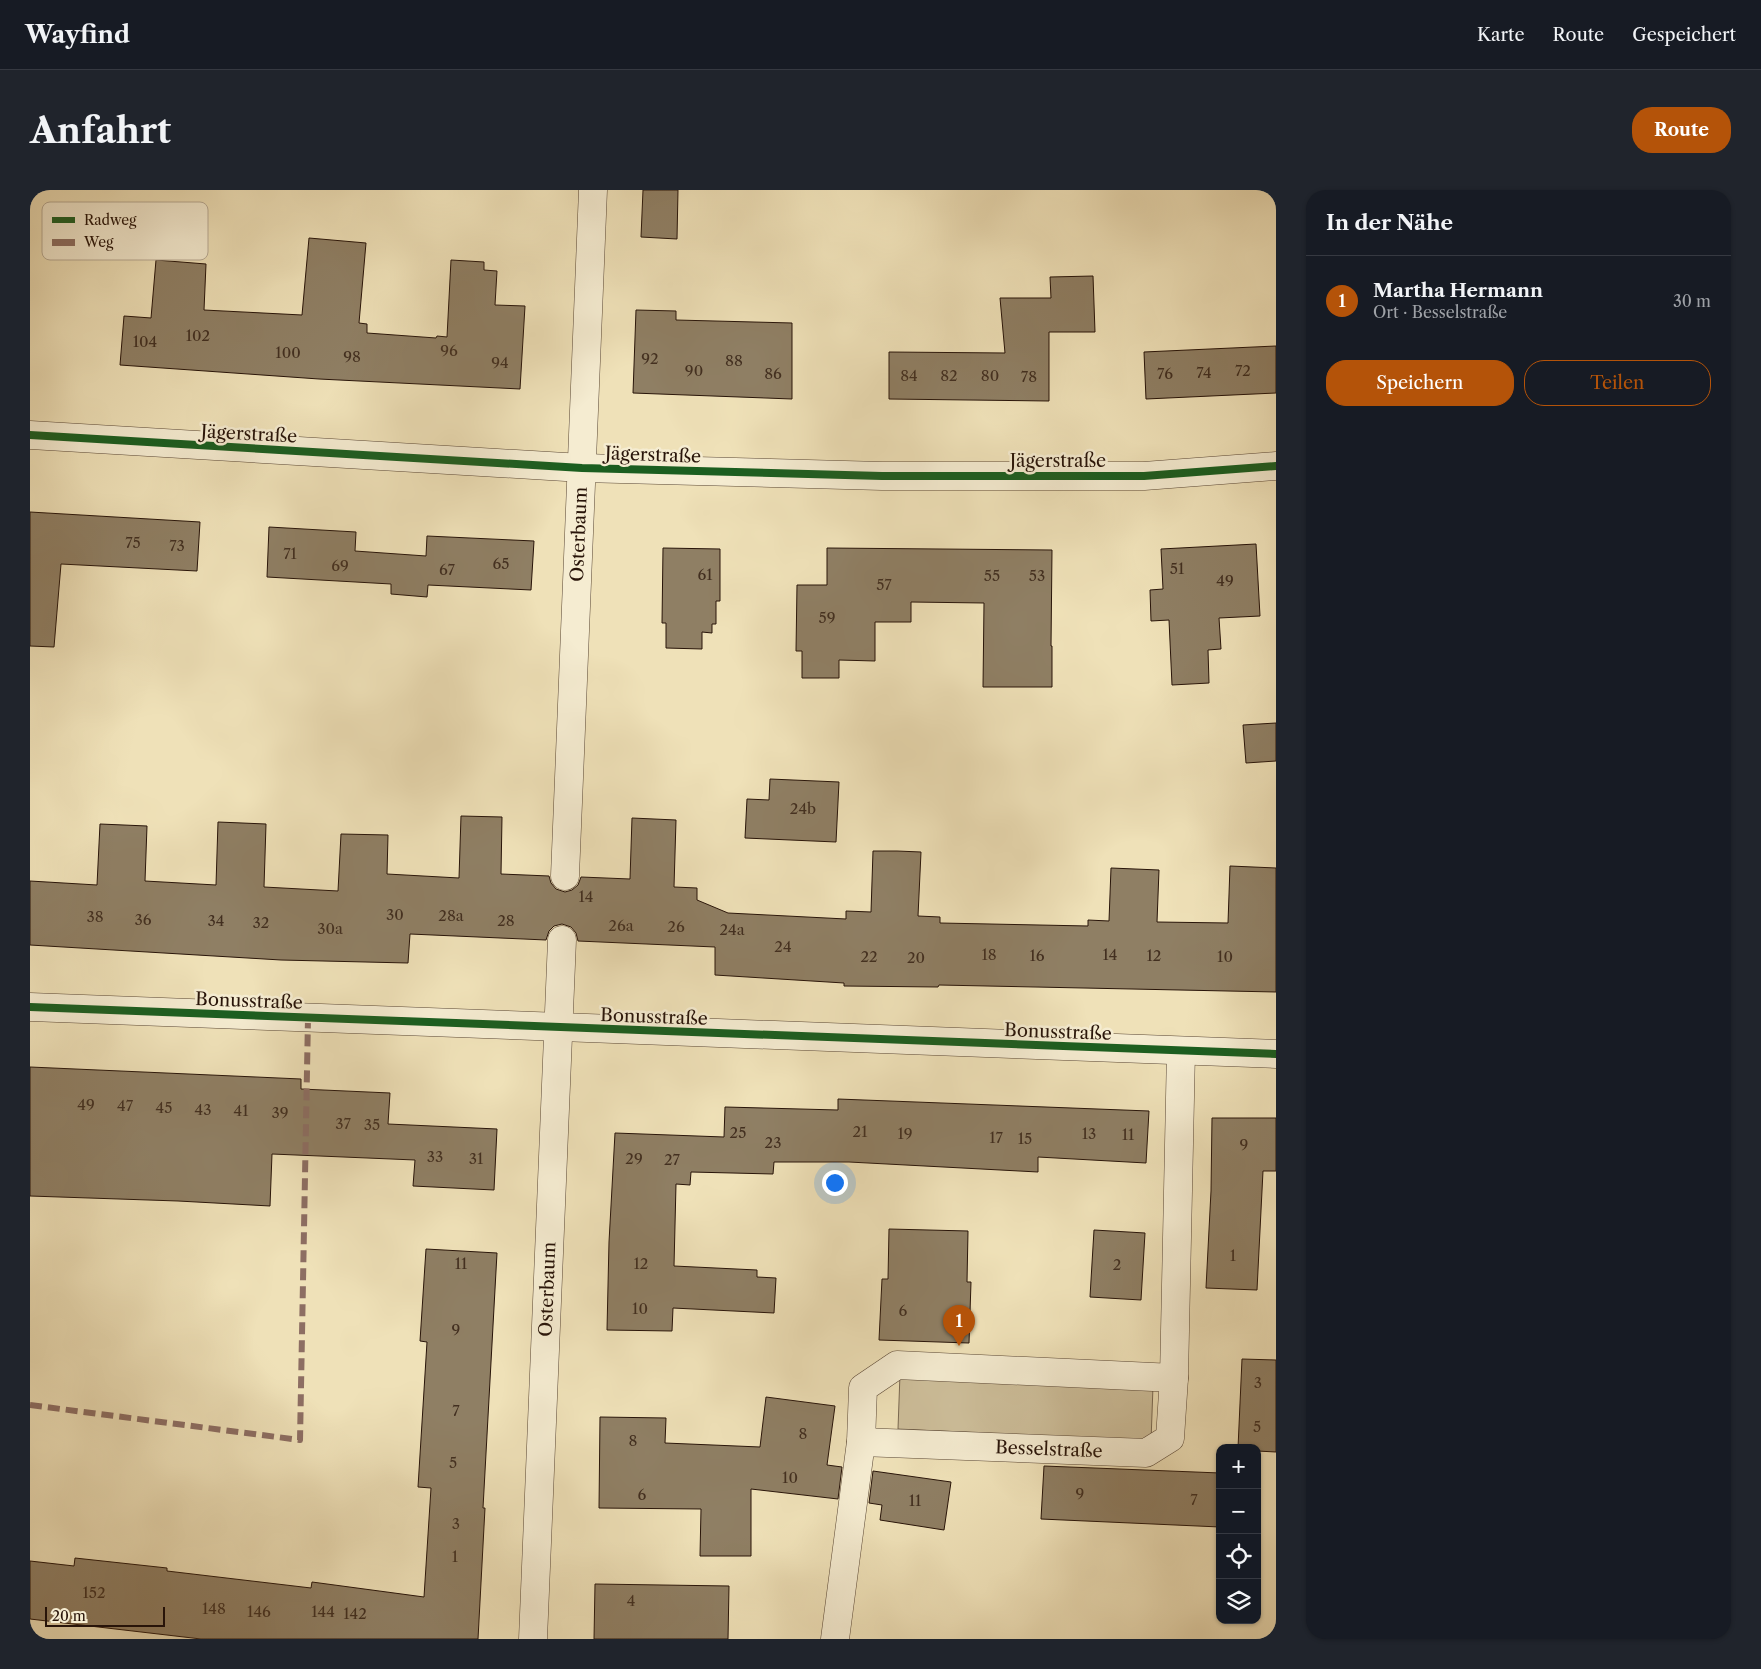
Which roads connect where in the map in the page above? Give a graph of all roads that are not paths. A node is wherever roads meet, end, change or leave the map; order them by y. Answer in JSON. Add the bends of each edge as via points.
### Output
{"nodes":[{"id":1,"x":593,"y":190,"type":"edge"},
{"id":2,"x":30,"y":435,"type":"edge"},
{"id":3,"x":1276,"y":466,"type":"edge"},
{"id":4,"x":582,"y":468,"type":"junction"},
{"id":5,"x":565,"y":876,"type":"dead end"},
{"id":6,"x":562,"y":940,"type":"dead end"},
{"id":7,"x":30,"y":1007,"type":"edge"},
{"id":8,"x":558,"y":1028,"type":"junction"},
{"id":9,"x":1181,"y":1051,"type":"junction"},
{"id":10,"x":1276,"y":1054,"type":"edge"},
{"id":11,"x":1174,"y":1378,"type":"junction"},
{"id":12,"x":861,"y":1442,"type":"junction"},
{"id":13,"x":533,"y":1639,"type":"edge"},
{"id":14,"x":835,"y":1639,"type":"edge"}],
"edges":[{"from":1,"to":4,"type":"street","name":"Osterbaum"},
{"from":2,"to":4,"type":"street","name":"Jägerstraße"},
{"from":3,"to":4,"type":"street","name":"Jägerstraße","via":[[1144,476],[882,476]]},
{"from":4,"to":5,"type":"street","name":"Osterbaum"},
{"from":6,"to":8,"type":"street","name":"Osterbaum"},
{"from":7,"to":8,"type":"street","name":"Bonusstraße"},
{"from":8,"to":9,"type":"street","name":"Bonusstraße"},
{"from":8,"to":13,"type":"street","name":"Osterbaum"},
{"from":9,"to":10,"type":"street","name":"Bonusstraße"},
{"from":9,"to":11,"type":"street","name":"Besselstraße"},
{"from":11,"to":12,"type":"street","via":[[897,1365],[863,1388]]},
{"from":11,"to":12,"type":"street","name":"Besselstraße","via":[[1170,1438],[1146,1453]]},
{"from":12,"to":14,"type":"street"}]}
